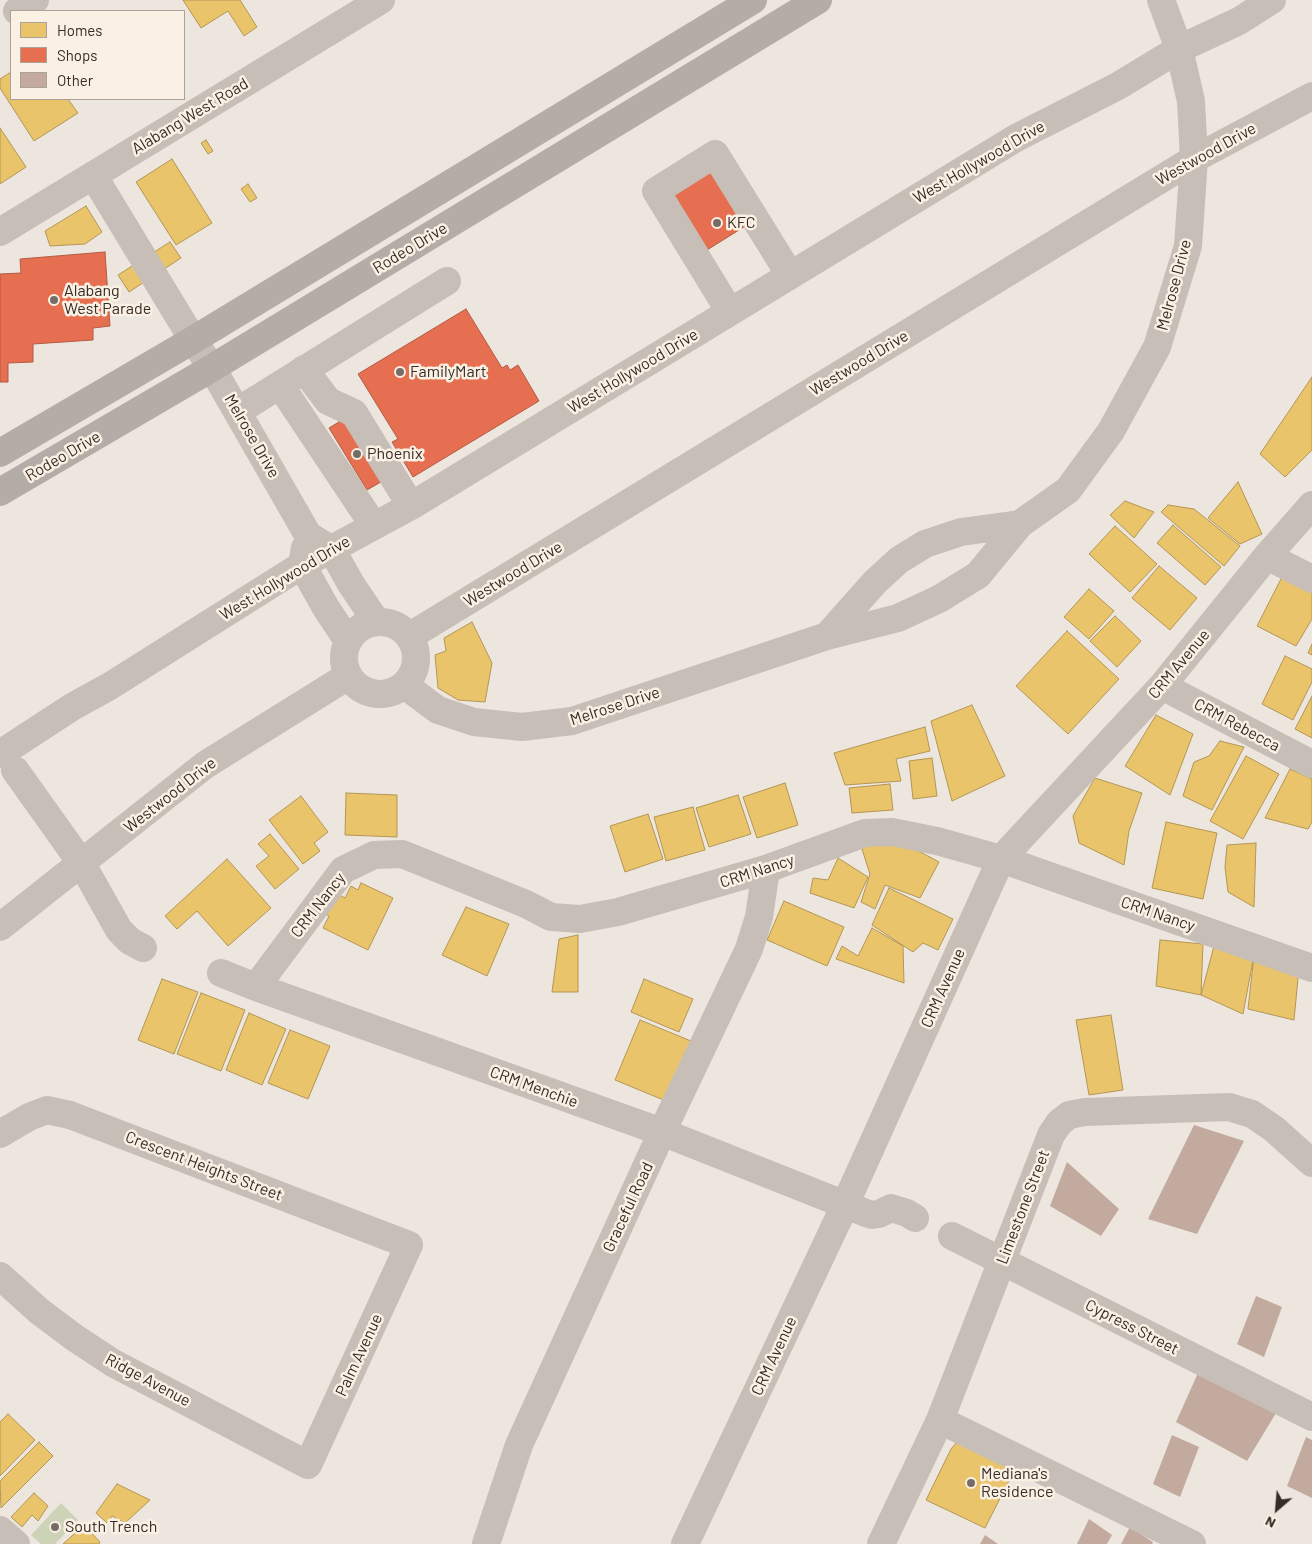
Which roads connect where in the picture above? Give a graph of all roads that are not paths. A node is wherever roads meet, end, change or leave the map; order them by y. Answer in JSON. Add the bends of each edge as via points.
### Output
{"nodes":[{"id":1,"x":35,"y":0,"type":"edge"},
{"id":2,"x":380,"y":0,"type":"edge"},
{"id":3,"x":753,"y":0,"type":"edge"},
{"id":4,"x":818,"y":0,"type":"edge"},
{"id":5,"x":1161,"y":0,"type":"edge"},
{"id":6,"x":1272,"y":0,"type":"edge"},
{"id":7,"x":19,"y":10,"type":"edge"},
{"id":8,"x":1179,"y":49,"type":"junction"},
{"id":9,"x":1312,"y":96,"type":"edge"},
{"id":10,"x":1194,"y":159,"type":"junction"},
{"id":11,"x":93,"y":175,"type":"junction"},
{"id":12,"x":0,"y":232,"type":"edge"},
{"id":13,"x":790,"y":275,"type":"junction"},
{"id":14,"x":447,"y":281,"type":"dead end"},
{"id":15,"x":730,"y":312,"type":"junction"},
{"id":16,"x":193,"y":340,"type":"junction"},
{"id":17,"x":212,"y":368,"type":"junction"},
{"id":18,"x":304,"y":370,"type":"junction"},
{"id":19,"x":280,"y":385,"type":"junction"},
{"id":20,"x":238,"y":411,"type":"junction"},
{"id":21,"x":0,"y":453,"type":"edge"},
{"id":22,"x":0,"y":492,"type":"edge"},
{"id":23,"x":1312,"y":505,"type":"edge"},
{"id":24,"x":411,"y":506,"type":"junction"},
{"id":25,"x":1020,"y":524,"type":"junction"},
{"id":26,"x":374,"y":526,"type":"junction"},
{"id":27,"x":308,"y":535,"type":"junction"},
{"id":28,"x":332,"y":550,"type":"junction"},
{"id":29,"x":1267,"y":556,"type":"junction"},
{"id":30,"x":302,"y":565,"type":"junction"},
{"id":31,"x":1312,"y":579,"type":"edge"},
{"id":32,"x":376,"y":621,"type":"junction"},
{"id":33,"x":410,"y":636,"type":"junction"},
{"id":34,"x":827,"y":636,"type":"junction"},
{"id":35,"x":348,"y":641,"type":"junction"},
{"id":36,"x":348,"y":676,"type":"junction"},
{"id":37,"x":406,"y":684,"type":"junction"},
{"id":38,"x":1162,"y":686,"type":"junction"},
{"id":39,"x":8,"y":762,"type":"edge"},
{"id":40,"x":1312,"y":764,"type":"edge"},
{"id":41,"x":1001,"y":859,"type":"junction"},
{"id":42,"x":82,"y":864,"type":"junction"},
{"id":43,"x":766,"y":869,"type":"junction"},
{"id":44,"x":0,"y":928,"type":"edge"},
{"id":45,"x":142,"y":948,"type":"dead end"},
{"id":46,"x":1312,"y":968,"type":"edge"},
{"id":47,"x":221,"y":973,"type":"dead end"},
{"id":48,"x":256,"y":987,"type":"junction"},
{"id":49,"x":662,"y":1132,"type":"junction"},
{"id":50,"x":0,"y":1134,"type":"edge"},
{"id":51,"x":1312,"y":1163,"type":"edge"},
{"id":52,"x":845,"y":1205,"type":"junction"},
{"id":53,"x":915,"y":1218,"type":"dead end"},
{"id":54,"x":952,"y":1236,"type":"dead end"},
{"id":55,"x":409,"y":1246,"type":"joint"},
{"id":56,"x":1002,"y":1261,"type":"junction"},
{"id":57,"x":0,"y":1276,"type":"edge"},
{"id":58,"x":1310,"y":1411,"type":"edge"},
{"id":59,"x":940,"y":1420,"type":"junction"},
{"id":60,"x":308,"y":1465,"type":"joint"},
{"id":61,"x":0,"y":1530,"type":"edge"},
{"id":62,"x":16,"y":1544,"type":"edge"},
{"id":63,"x":486,"y":1544,"type":"edge"},
{"id":64,"x":685,"y":1544,"type":"edge"},
{"id":65,"x":881,"y":1544,"type":"edge"},
{"id":66,"x":1192,"y":1544,"type":"edge"}],
"edges":[{"from":1,"to":7,"type":"street"},
{"from":2,"to":11,"type":"street","name":"Alabang West Road"},
{"from":3,"to":16,"type":"main road","name":"Rodeo Drive"},
{"from":4,"to":17,"type":"main road","name":"Rodeo Drive"},
{"from":5,"to":8,"type":"street","name":"Melrose Drive"},
{"from":6,"to":8,"type":"street","name":"West Hollywood Drive","via":[[1239,21]]},
{"from":8,"to":10,"type":"street","name":"Melrose Drive","via":[[1192,101]]},
{"from":8,"to":13,"type":"street","name":"West Hollywood Drive","via":[[1118,86],[1016,138]]},
{"from":9,"to":10,"type":"street","name":"Westwood Drive"},
{"from":10,"to":25,"type":"street","name":"Melrose Drive","via":[[1188,246],[1157,347],[1111,431],[1068,490]]},
{"from":10,"to":33,"type":"street","name":"Westwood Drive"},
{"from":11,"to":12,"type":"street","name":"Alabang West Road"},
{"from":11,"to":16,"type":"street","name":"Melrose Drive"},
{"from":13,"to":15,"type":"street","name":"West Hollywood Drive"},
{"from":13,"to":15,"type":"street","via":[[715,154],[656,192]]},
{"from":14,"to":18,"type":"street"},
{"from":15,"to":24,"type":"street","name":"West Hollywood Drive"},
{"from":16,"to":17,"type":"street","name":"Melrose Drive"},
{"from":16,"to":21,"type":"main road","name":"Rodeo Drive"},
{"from":17,"to":20,"type":"street","name":"Melrose Drive"},
{"from":17,"to":22,"type":"main road","name":"Rodeo Drive"},
{"from":18,"to":19,"type":"street"},
{"from":18,"to":24,"type":"street","via":[[328,401],[354,413]]},
{"from":19,"to":20,"type":"street"},
{"from":19,"to":26,"type":"street"},
{"from":20,"to":27,"type":"street","name":"Melrose Drive"},
{"from":23,"to":29,"type":"street","name":"CRM Avenue"},
{"from":24,"to":26,"type":"street","name":"West Hollywood Drive"},
{"from":25,"to":34,"type":"street","name":"Melrose Drive","via":[[978,575],[939,599],[898,618]]},
{"from":25,"to":34,"type":"street","name":"Melrose Drive","via":[[960,532],[925,544],[899,560],[875,582]]},
{"from":26,"to":28,"type":"street","name":"West Hollywood Drive"},
{"from":27,"to":28,"type":"street","name":"Melrose Drive"},
{"from":27,"to":30,"type":"street"},
{"from":28,"to":30,"type":"street","name":"West Hollywood Drive"},
{"from":28,"to":32,"type":"street","name":"Melrose Drive"},
{"from":29,"to":31,"type":"street"},
{"from":29,"to":38,"type":"street","name":"CRM Avenue"},
{"from":30,"to":35,"type":"street"},
{"from":30,"to":39,"type":"street","name":"West Hollywood Drive","via":[[72,707]]},
{"from":32,"to":33,"type":"street","via":[[401,627]]},
{"from":32,"to":35,"type":"street","via":[[354,631]]},
{"from":33,"to":37,"type":"street","via":[[416,648],[417,661]]},
{"from":34,"to":37,"type":"street","name":"Melrose Drive","via":[[572,721],[522,726],[474,722],[438,710]]},
{"from":35,"to":36,"type":"street","via":[[344,652]]},
{"from":36,"to":37,"type":"street","via":[[355,684],[375,694],[386,694]]},
{"from":36,"to":42,"type":"street","name":"Westwood Drive","via":[[205,765]]},
{"from":38,"to":40,"type":"street","name":"CRM Rebecca"},
{"from":38,"to":41,"type":"street","name":"CRM Avenue"},
{"from":39,"to":42,"type":"street"},
{"from":41,"to":43,"type":"street","name":"CRM Nancy","via":[[892,832],[865,833]]},
{"from":41,"to":46,"type":"street","name":"CRM Nancy"},
{"from":41,"to":52,"type":"street","name":"CRM Avenue"},
{"from":42,"to":44,"type":"street","name":"Westwood Drive"},
{"from":42,"to":45,"type":"street","via":[[119,930]]},
{"from":43,"to":48,"type":"street","name":"CRM Nancy","via":[[618,912],[580,919],[551,917],[402,854],[374,855],[343,870]]},
{"from":43,"to":49,"type":"street","name":"Graceful Road","via":[[759,917],[749,949]]},
{"from":47,"to":48,"type":"street","name":"CRM Menchie"},
{"from":48,"to":49,"type":"street","name":"CRM Menchie"},
{"from":49,"to":52,"type":"street","name":"CRM Menchie"},
{"from":49,"to":63,"type":"street","name":"Graceful Road","via":[[519,1445]]},
{"from":50,"to":55,"type":"street","name":"Crescent Heights Street","via":[[47,1110],[70,1115]]},
{"from":51,"to":56,"type":"street","name":"Limestone Street","via":[[1252,1114],[1229,1107],[1069,1115],[1051,1135]]},
{"from":52,"to":53,"type":"street","name":"CRM Menchie","via":[[872,1215],[891,1208]]},
{"from":52,"to":64,"type":"street","name":"CRM Avenue"},
{"from":54,"to":56,"type":"street","name":"Cypress Street"},
{"from":55,"to":60,"type":"street","name":"Palm Avenue"},
{"from":56,"to":58,"type":"street","name":"Cypress Street"},
{"from":56,"to":59,"type":"street","name":"Limestone Street"},
{"from":57,"to":60,"type":"street","name":"Ridge Avenue","via":[[39,1311],[113,1363]]},
{"from":59,"to":65,"type":"street","name":"Limestone Street"},
{"from":59,"to":66,"type":"street"},
{"from":61,"to":62,"type":"street"}]}
